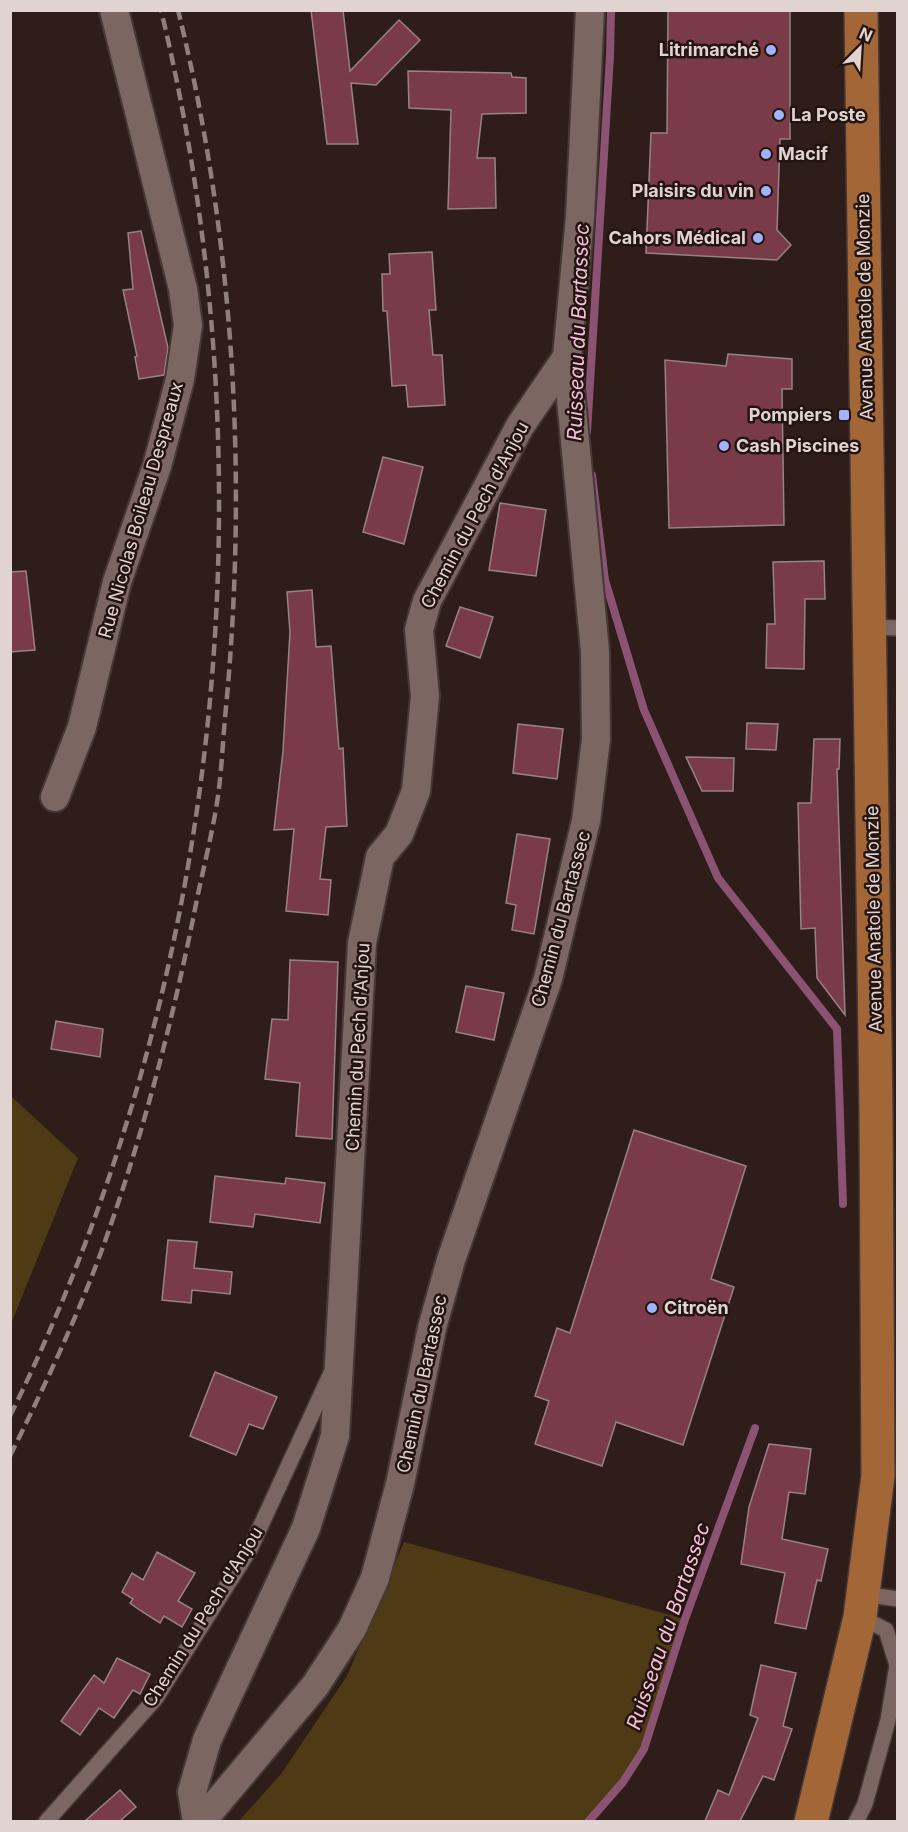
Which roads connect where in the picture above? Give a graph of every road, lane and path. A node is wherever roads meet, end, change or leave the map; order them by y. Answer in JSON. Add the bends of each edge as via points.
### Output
{"nodes":[{"id":1,"x":114,"y":10,"type":"edge"},
{"id":2,"x":590,"y":10,"type":"edge"},
{"id":3,"x":861,"y":10,"type":"edge"},
{"id":4,"x":567,"y":357,"type":"junction"},
{"id":5,"x":883,"y":627,"type":"edge"},
{"id":6,"x":55,"y":797,"type":"dead end"},
{"id":7,"x":339,"y":1355,"type":"junction"},
{"id":8,"x":897,"y":1599,"type":"edge"},
{"id":9,"x":861,"y":1605,"type":"junction"},
{"id":10,"x":46,"y":1821,"type":"edge"},
{"id":11,"x":199,"y":1821,"type":"edge"},
{"id":12,"x":811,"y":1821,"type":"edge"},
{"id":13,"x":856,"y":1821,"type":"edge"}],
"edges":[{"from":1,"to":6,"type":"street","name":"Rue Nicolas Boileau Despreaux","via":[[183,289],[188,325],[180,379],[157,466],[117,582],[81,727]]},
{"from":2,"to":4,"type":"street","name":"Chemin du Bartassec","via":[[580,217]]},
{"from":3,"to":5,"type":"main road","name":"Avenue Anatole de Monzie"},
{"from":4,"to":7,"type":"street","name":"Chemin du Pech d'Anjou","via":[[514,437],[427,601],[419,630],[425,696],[416,791],[399,834],[380,857],[362,943]]},
{"from":4,"to":11,"type":"street","name":"Chemin du Bartassec","via":[[595,651],[596,739],[586,821],[565,919],[451,1260],[375,1578],[352,1629],[315,1686]]},
{"from":5,"to":9,"type":"main road","name":"Avenue Anatole de Monzie","via":[[876,1077],[878,1476]]},
{"from":7,"to":10,"type":"lane","name":"Chemin du Pech d'Anjou","via":[[250,1549],[156,1698]]},
{"from":7,"to":11,"type":"street","name":"Chemin du Pech d'Anjou","via":[[335,1436],[328,1460],[306,1528],[207,1740],[192,1792]]},
{"from":8,"to":9,"type":"lane"},
{"from":9,"to":12,"type":"main road","name":"Avenue Anatole de Monzie"},
{"from":9,"to":13,"type":"lane","via":[[886,1630],[897,1665],[888,1720],[865,1804]]}]}
